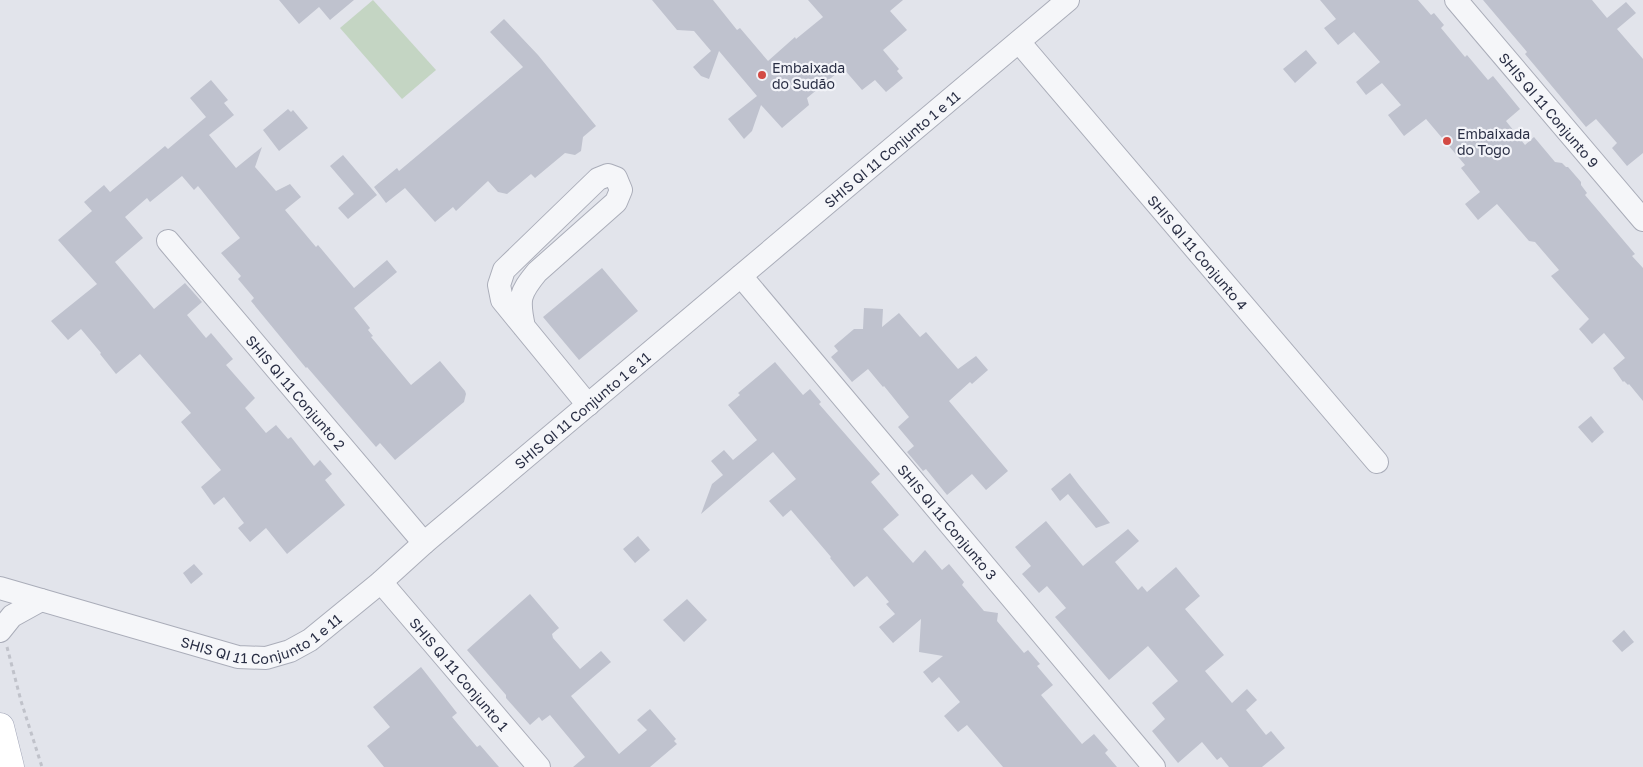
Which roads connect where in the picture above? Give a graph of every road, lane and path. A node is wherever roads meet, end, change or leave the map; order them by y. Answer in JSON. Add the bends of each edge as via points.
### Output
{"nodes":[{"id":1,"x":1068,"y":0,"type":"edge"},
{"id":2,"x":1456,"y":0,"type":"edge"},
{"id":3,"x":1019,"y":42,"type":"junction"},
{"id":4,"x":1643,"y":220,"type":"edge"},
{"id":5,"x":168,"y":241,"type":"dead end"},
{"id":6,"x":741,"y":276,"type":"junction"},
{"id":7,"x":524,"y":328,"type":"junction"},
{"id":8,"x":588,"y":405,"type":"junction"},
{"id":9,"x":1377,"y":462,"type":"dead end"},
{"id":10,"x":424,"y":542,"type":"junction"},
{"id":11,"x":380,"y":582,"type":"junction"},
{"id":12,"x":0,"y":588,"type":"edge"},
{"id":13,"x":42,"y":600,"type":"junction"},
{"id":14,"x":1,"y":629,"type":"edge"},
{"id":15,"x":0,"y":727,"type":"edge"},
{"id":16,"x":10,"y":767,"type":"edge"},
{"id":17,"x":42,"y":767,"type":"edge"},
{"id":18,"x":539,"y":767,"type":"edge"},
{"id":19,"x":1154,"y":767,"type":"edge"}],
"edges":[{"from":1,"to":3,"type":"street","name":"SHIS QI 11 Conjunto 1 e 11"},
{"from":2,"to":4,"type":"street","name":"SHIS QI 11 Conjunto 9"},
{"from":3,"to":6,"type":"street","name":"SHIS QI 11 Conjunto 1 e 11"},
{"from":3,"to":9,"type":"street","name":"SHIS QI 11 Conjunto 4"},
{"from":5,"to":10,"type":"street","name":"SHIS QI 11 Conjunto 2"},
{"from":6,"to":8,"type":"street","name":"SHIS QI 11 Conjunto 1 e 11"},
{"from":6,"to":19,"type":"street","name":"SHIS QI 11 Conjunto 3"},
{"from":7,"to":7,"type":"street","via":[[521,295],[528,283],[616,202],[621,190],[616,178],[608,175],[598,179],[504,270],[500,285],[502,300]]},
{"from":7,"to":8,"type":"street"},
{"from":8,"to":10,"type":"street","name":"SHIS QI 11 Conjunto 1 e 11"},
{"from":10,"to":11,"type":"street","name":"SHIS QI 11 Conjunto 1 e 11"},
{"from":11,"to":13,"type":"street","name":"SHIS QI 11 Conjunto 1 e 11","via":[[310,640],[290,651],[266,658],[238,657]]},
{"from":11,"to":18,"type":"street","name":"SHIS QI 11 Conjunto 1"},
{"from":12,"to":13,"type":"street","name":"SHIS QI 11 Conjunto 1 e 11"},
{"from":13,"to":14,"type":"street","via":[[12,616]]},
{"from":14,"to":17,"type":"path"},
{"from":15,"to":16,"type":"main road"}]}
